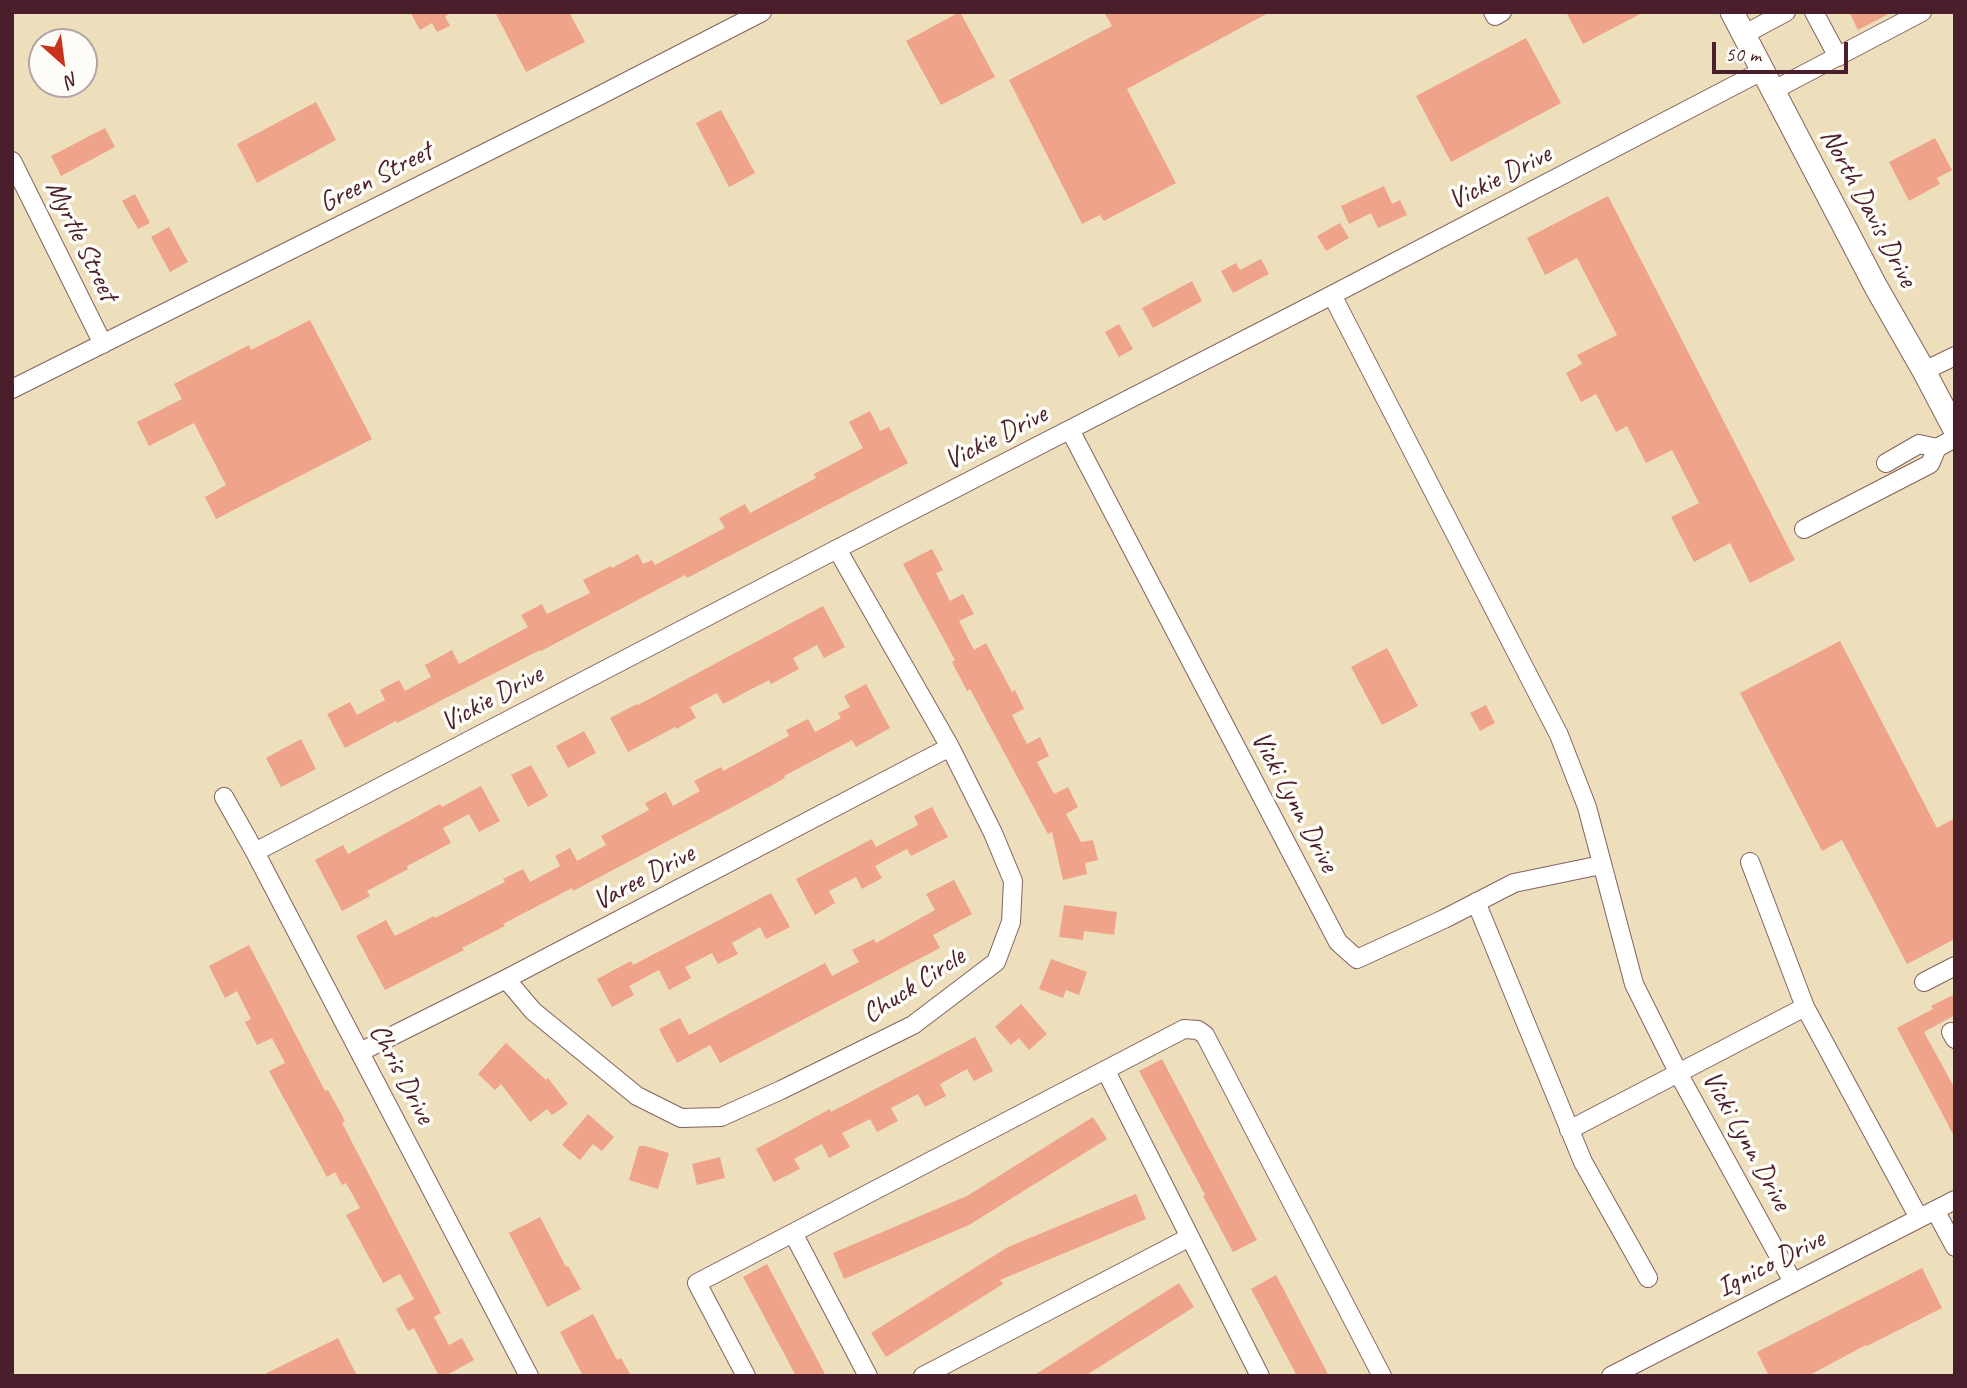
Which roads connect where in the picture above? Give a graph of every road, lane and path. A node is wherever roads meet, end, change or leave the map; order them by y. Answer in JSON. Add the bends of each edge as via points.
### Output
{"nodes":[{"id":1,"x":762,"y":12,"type":"edge"},
{"id":2,"x":1493,"y":12,"type":"edge"},
{"id":3,"x":1502,"y":12,"type":"edge"},
{"id":4,"x":1731,"y":12,"type":"edge"},
{"id":5,"x":1786,"y":12,"type":"edge"},
{"id":6,"x":1814,"y":12,"type":"edge"},
{"id":7,"x":1903,"y":12,"type":"edge"},
{"id":8,"x":1922,"y":12,"type":"edge"},
{"id":9,"x":1743,"y":35,"type":"junction"},
{"id":10,"x":1842,"y":54,"type":"junction"},
{"id":11,"x":1767,"y":81,"type":"junction"},
{"id":12,"x":12,"y":161,"type":"edge"},
{"id":13,"x":1332,"y":295,"type":"junction"},
{"id":14,"x":103,"y":344,"type":"junction"},
{"id":15,"x":1955,"y":356,"type":"edge"},
{"id":16,"x":1924,"y":371,"type":"junction"},
{"id":17,"x":12,"y":389,"type":"edge"},
{"id":18,"x":1070,"y":430,"type":"junction"},
{"id":19,"x":1955,"y":430,"type":"edge"},
{"id":20,"x":1955,"y":438,"type":"edge"},
{"id":21,"x":1937,"y":447,"type":"junction"},
{"id":22,"x":1885,"y":463,"type":"dead end"},
{"id":23,"x":1804,"y":529,"type":"dead end"},
{"id":24,"x":837,"y":549,"type":"junction"},
{"id":25,"x":950,"y":747,"type":"junction"},
{"id":26,"x":224,"y":797,"type":"dead end"},
{"id":27,"x":255,"y":852,"type":"junction"},
{"id":28,"x":1750,"y":862,"type":"dead end"},
{"id":29,"x":1601,"y":865,"type":"junction"},
{"id":30,"x":1476,"y":902,"type":"junction"},
{"id":31,"x":1955,"y":966,"type":"edge"},
{"id":32,"x":506,"y":979,"type":"junction"},
{"id":33,"x":1924,"y":982,"type":"dead end"},
{"id":34,"x":1805,"y":1007,"type":"junction"},
{"id":35,"x":360,"y":1052,"type":"junction"},
{"id":36,"x":1106,"y":1071,"type":"junction"},
{"id":37,"x":1678,"y":1072,"type":"junction"},
{"id":38,"x":1569,"y":1129,"type":"junction"},
{"id":39,"x":1955,"y":1200,"type":"edge"},
{"id":40,"x":1927,"y":1214,"type":"junction"},
{"id":41,"x":793,"y":1233,"type":"junction"},
{"id":42,"x":1189,"y":1237,"type":"junction"},
{"id":43,"x":1955,"y":1247,"type":"edge"},
{"id":44,"x":1648,"y":1278,"type":"dead end"},
{"id":45,"x":1793,"y":1282,"type":"junction"},
{"id":46,"x":1640,"y":1369,"type":"edge"},
{"id":47,"x":530,"y":1376,"type":"edge"},
{"id":48,"x":746,"y":1376,"type":"edge"},
{"id":49,"x":868,"y":1376,"type":"edge"},
{"id":50,"x":923,"y":1376,"type":"edge"},
{"id":51,"x":1260,"y":1376,"type":"edge"},
{"id":52,"x":1382,"y":1376,"type":"edge"},
{"id":53,"x":1611,"y":1376,"type":"edge"}],
"edges":[{"from":1,"to":14,"type":"street","name":"Green Street"},
{"from":2,"to":3,"type":"street","via":[[1495,16]]},
{"from":4,"to":9,"type":"main road","name":"North Davis Drive"},
{"from":5,"to":9,"type":"street"},
{"from":6,"to":10,"type":"street"},
{"from":7,"to":10,"type":"street","via":[[1851,39]]},
{"from":8,"to":10,"type":"street","name":"Vickie Drive"},
{"from":9,"to":11,"type":"main road","name":"North Davis Drive"},
{"from":10,"to":11,"type":"street","name":"Vickie Drive"},
{"from":11,"to":13,"type":"street","name":"Vickie Drive"},
{"from":11,"to":16,"type":"main road","name":"North Davis Drive"},
{"from":12,"to":14,"type":"street","name":"Myrtle Street"},
{"from":13,"to":18,"type":"street","name":"Vickie Drive"},
{"from":13,"to":29,"type":"street","name":"Vicki Lynn Drive","via":[[1559,735],[1587,807]]},
{"from":14,"to":17,"type":"street","name":"Green Street"},
{"from":15,"to":16,"type":"street"},
{"from":16,"to":19,"type":"main road","name":"North Davis Drive"},
{"from":18,"to":24,"type":"street","name":"Vickie Drive"},
{"from":18,"to":30,"type":"street","name":"Vicki Lynn Drive","via":[[1338,942],[1357,959]]},
{"from":20,"to":21,"type":"street"},
{"from":21,"to":22,"type":"street","via":[[1919,444]]},
{"from":21,"to":23,"type":"street","via":[[1930,464]]},
{"from":24,"to":25,"type":"street","name":"Chuck Circle"},
{"from":24,"to":27,"type":"street","name":"Vickie Drive"},
{"from":25,"to":32,"type":"street","name":"Varee Drive"},
{"from":25,"to":32,"type":"street","name":"Chuck Circle","via":[[1013,881],[1011,922],[996,962],[913,1025],[721,1117],[681,1118],[637,1096],[533,1011]]},
{"from":26,"to":27,"type":"street","name":"Chris Drive"},
{"from":27,"to":35,"type":"street","name":"Chris Drive"},
{"from":28,"to":34,"type":"street"},
{"from":29,"to":30,"type":"street","name":"Vicki Lynn Drive","via":[[1514,883]]},
{"from":29,"to":37,"type":"street","name":"Vicki Lynn Drive","via":[[1634,984]]},
{"from":30,"to":38,"type":"street"},
{"from":31,"to":33,"type":"street"},
{"from":32,"to":35,"type":"street","name":"Varee Drive"},
{"from":34,"to":37,"type":"street"},
{"from":34,"to":40,"type":"street"},
{"from":35,"to":47,"type":"street","name":"Chris Drive"},
{"from":36,"to":41,"type":"street"},
{"from":36,"to":42,"type":"street"},
{"from":36,"to":52,"type":"street","via":[[1184,1029],[1205,1035]]},
{"from":37,"to":38,"type":"street"},
{"from":37,"to":45,"type":"street","name":"Vicki Lynn Drive"},
{"from":38,"to":44,"type":"street"},
{"from":39,"to":40,"type":"street","name":"Ignico Drive"},
{"from":40,"to":43,"type":"street"},
{"from":40,"to":45,"type":"street","name":"Ignico Drive"},
{"from":41,"to":48,"type":"street","via":[[697,1283]]},
{"from":41,"to":49,"type":"street"},
{"from":42,"to":50,"type":"street"},
{"from":42,"to":51,"type":"street"},
{"from":45,"to":46,"type":"street","name":"Ignico Drive"},
{"from":46,"to":53,"type":"street","name":"Ignico Drive"}]}
